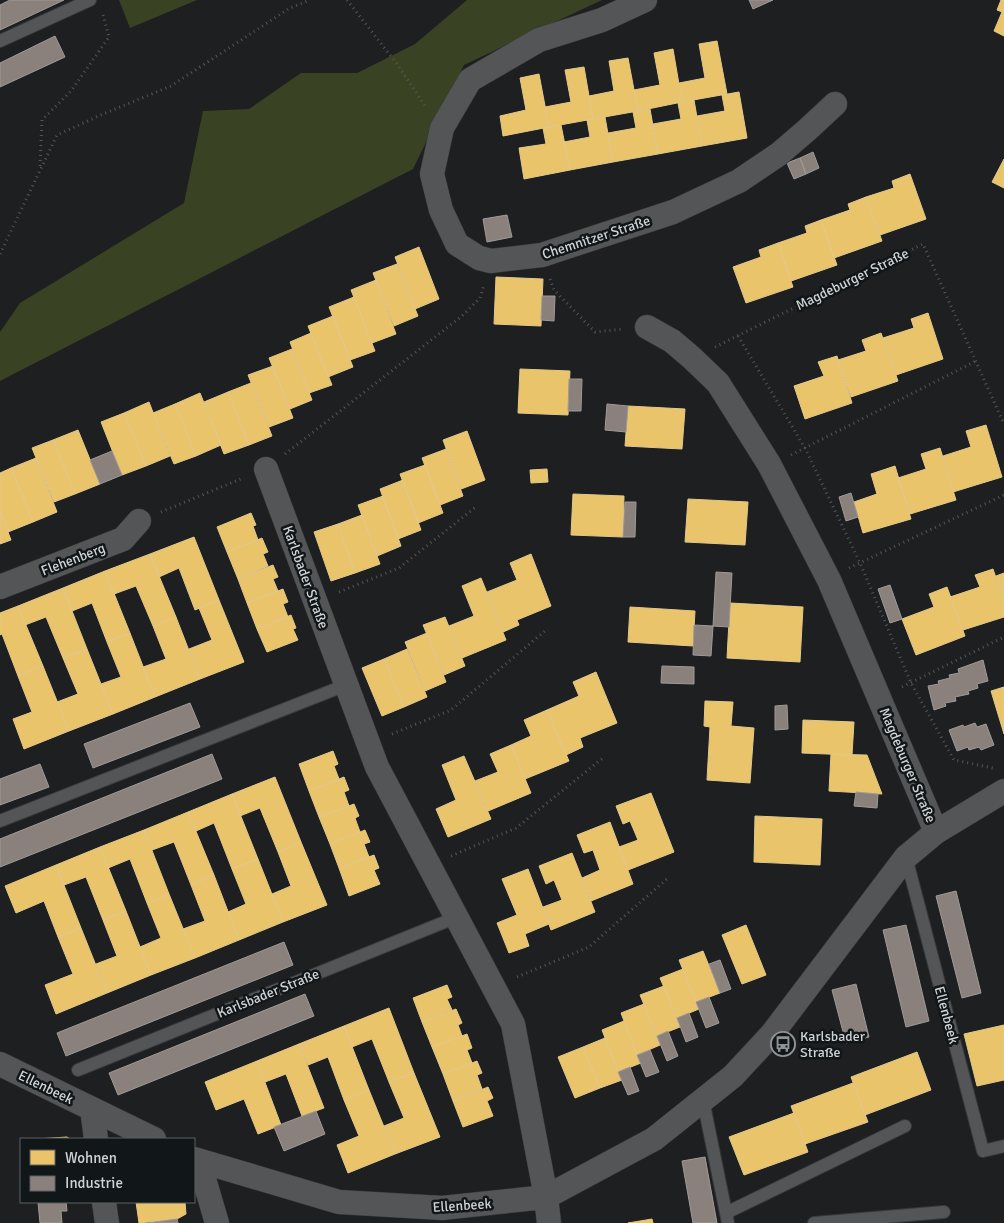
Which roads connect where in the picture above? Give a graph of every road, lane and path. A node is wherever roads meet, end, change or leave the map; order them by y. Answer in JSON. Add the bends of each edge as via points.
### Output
{"nodes":[{"id":1,"x":90,"y":0,"type":"edge"},
{"id":2,"x":310,"y":0,"type":"edge"},
{"id":3,"x":347,"y":0,"type":"edge"},
{"id":4,"x":645,"y":0,"type":"edge"},
{"id":5,"x":101,"y":9,"type":"dead end"},
{"id":6,"x":0,"y":41,"type":"edge"},
{"id":7,"x":416,"y":94,"type":"dead end"},
{"id":8,"x":835,"y":104,"type":"dead end"},
{"id":9,"x":34,"y":181,"type":"junction"},
{"id":10,"x":0,"y":254,"type":"edge"},
{"id":11,"x":542,"y":255,"type":"junction"},
{"id":12,"x":480,"y":298,"type":"dead end"},
{"id":13,"x":647,"y":327,"type":"joint"},
{"id":14,"x":738,"y":336,"type":"junction"},
{"id":15,"x":692,"y":358,"type":"junction"},
{"id":16,"x":976,"y":361,"type":"junction"},
{"id":17,"x":1004,"y":424,"type":"edge"},
{"id":18,"x":805,"y":448,"type":"junction"},
{"id":19,"x":769,"y":464,"type":"junction"},
{"id":20,"x":266,"y":468,"type":"junction"},
{"id":21,"x":1004,"y":495,"type":"edge"},
{"id":22,"x":478,"y":506,"type":"dead end"},
{"id":23,"x":139,"y":521,"type":"joint"},
{"id":24,"x":860,"y":563,"type":"junction"},
{"id":25,"x":829,"y":580,"type":"junction"},
{"id":26,"x":0,"y":587,"type":"edge"},
{"id":27,"x":315,"y":601,"type":"junction"},
{"id":28,"x":545,"y":631,"type":"dead end"},
{"id":29,"x":1004,"y":637,"type":"edge"},
{"id":30,"x":911,"y":683,"type":"junction"},
{"id":31,"x":346,"y":685,"type":"junction"},
{"id":32,"x":880,"y":698,"type":"junction"},
{"id":33,"x":369,"y":744,"type":"junction"},
{"id":34,"x":603,"y":758,"type":"dead end"},
{"id":35,"x":996,"y":768,"type":"dead end"},
{"id":36,"x":1004,"y":791,"type":"edge"},
{"id":37,"x":0,"y":821,"type":"edge"},
{"id":38,"x":936,"y":832,"type":"junction"},
{"id":39,"x":906,"y":858,"type":"junction"},
{"id":40,"x":430,"y":866,"type":"junction"},
{"id":41,"x":668,"y":878,"type":"dead end"},
{"id":42,"x":457,"y":917,"type":"junction"},
{"id":43,"x":494,"y":987,"type":"junction"},
{"id":44,"x":0,"y":1064,"type":"edge"},
{"id":45,"x":78,"y":1070,"type":"dead end"},
{"id":46,"x":703,"y":1100,"type":"junction"},
{"id":47,"x":92,"y":1109,"type":"junction"},
{"id":48,"x":905,"y":1126,"type":"dead end"},
{"id":49,"x":96,"y":1138,"type":"edge"},
{"id":50,"x":152,"y":1138,"type":"edge"},
{"id":51,"x":1004,"y":1146,"type":"edge"},
{"id":52,"x":196,"y":1160,"type":"edge"},
{"id":53,"x":546,"y":1197,"type":"junction"},
{"id":54,"x":104,"y":1203,"type":"edge"},
{"id":55,"x":944,"y":1212,"type":"dead end"},
{"id":56,"x":727,"y":1218,"type":"edge"},
{"id":57,"x":107,"y":1223,"type":"edge"},
{"id":58,"x":217,"y":1223,"type":"edge"},
{"id":59,"x":549,"y":1223,"type":"edge"},
{"id":60,"x":814,"y":1223,"type":"edge"}],
"edges":[{"from":1,"to":6,"type":"lane"},
{"from":2,"to":9,"type":"path","via":[[290,8],[171,86],[57,135]]},
{"from":3,"to":7,"type":"path","via":[[398,64]]},
{"from":4,"to":11,"type":"street","name":"Chemnitzer Straße","via":[[602,20],[539,40],[470,80],[442,128],[432,174],[441,210],[457,244],[479,258],[491,261]]},
{"from":5,"to":9,"type":"path","via":[[109,37],[71,91],[42,120],[40,166]]},
{"from":8,"to":11,"type":"street","name":"Chemnitzer Straße","via":[[779,154],[739,181],[672,212]]},
{"from":9,"to":10,"type":"path"},
{"from":11,"to":13,"type":"path","via":[[554,290],[595,332]]},
{"from":12,"to":20,"type":"path","via":[[462,316]]},
{"from":13,"to":15,"type":"street","name":"Magdeburger Straße","via":[[672,341]]},
{"from":14,"to":15,"type":"path","name":"Magdeburger Straße"},
{"from":14,"to":16,"type":"path","name":"Magdeburger Straße","via":[[923,244]]},
{"from":14,"to":18,"type":"path"},
{"from":15,"to":19,"type":"street","name":"Magdeburger Straße","via":[[718,384]]},
{"from":16,"to":17,"type":"path","name":"Magdeburger Straße"},
{"from":16,"to":18,"type":"path"},
{"from":18,"to":19,"type":"path"},
{"from":18,"to":24,"type":"path"},
{"from":19,"to":25,"type":"street","name":"Magdeburger Straße"},
{"from":20,"to":23,"type":"path"},
{"from":20,"to":27,"type":"street","name":"Karlsbader Straße"},
{"from":21,"to":24,"type":"path"},
{"from":22,"to":27,"type":"path","via":[[399,568]]},
{"from":23,"to":26,"type":"street","name":"Flehenberg","via":[[123,539]]},
{"from":24,"to":25,"type":"path"},
{"from":24,"to":30,"type":"path"},
{"from":25,"to":32,"type":"street","name":"Magdeburger Straße"},
{"from":27,"to":31,"type":"street","name":"Karlsbader Straße"},
{"from":28,"to":33,"type":"path","via":[[451,710]]},
{"from":29,"to":30,"type":"path","name":"Magdeburger Straße"},
{"from":30,"to":32,"type":"path","name":"Magdeburger Straße"},
{"from":30,"to":35,"type":"path","via":[[954,760]]},
{"from":31,"to":33,"type":"street","name":"Karlsbader Straße"},
{"from":31,"to":37,"type":"lane"},
{"from":32,"to":38,"type":"street","name":"Magdeburger Straße"},
{"from":33,"to":40,"type":"street","name":"Karlsbader Straße","via":[[377,767]]},
{"from":34,"to":40,"type":"path","via":[[516,828]]},
{"from":36,"to":38,"type":"street","name":"Ellenbeek"},
{"from":38,"to":39,"type":"street","name":"Ellenbeek"},
{"from":39,"to":46,"type":"street","name":"Ellenbeek","via":[[772,1034],[733,1076]]},
{"from":39,"to":51,"type":"lane","name":"Ellenbeek","via":[[983,1151]]},
{"from":40,"to":42,"type":"street","name":"Karlsbader Straße"},
{"from":41,"to":43,"type":"path","via":[[588,946]]},
{"from":42,"to":43,"type":"street","name":"Karlsbader Straße"},
{"from":42,"to":45,"type":"lane","name":"Karlsbader Straße"},
{"from":43,"to":53,"type":"street","name":"Karlsbader Straße","via":[[513,1024]]},
{"from":44,"to":47,"type":"street","name":"Ellenbeek"},
{"from":46,"to":53,"type":"street","name":"Ellenbeek","via":[[654,1138]]},
{"from":46,"to":56,"type":"lane"},
{"from":47,"to":49,"type":"street"},
{"from":47,"to":50,"type":"street","name":"Ellenbeek"},
{"from":48,"to":56,"type":"lane"},
{"from":52,"to":53,"type":"street","name":"Ellenbeek","via":[[339,1202],[442,1208]]},
{"from":52,"to":58,"type":"street","name":"Ellenbeek"},
{"from":53,"to":59,"type":"street","name":"Karlsbader Straße"},
{"from":54,"to":57,"type":"street"},
{"from":55,"to":60,"type":"lane"}]}
